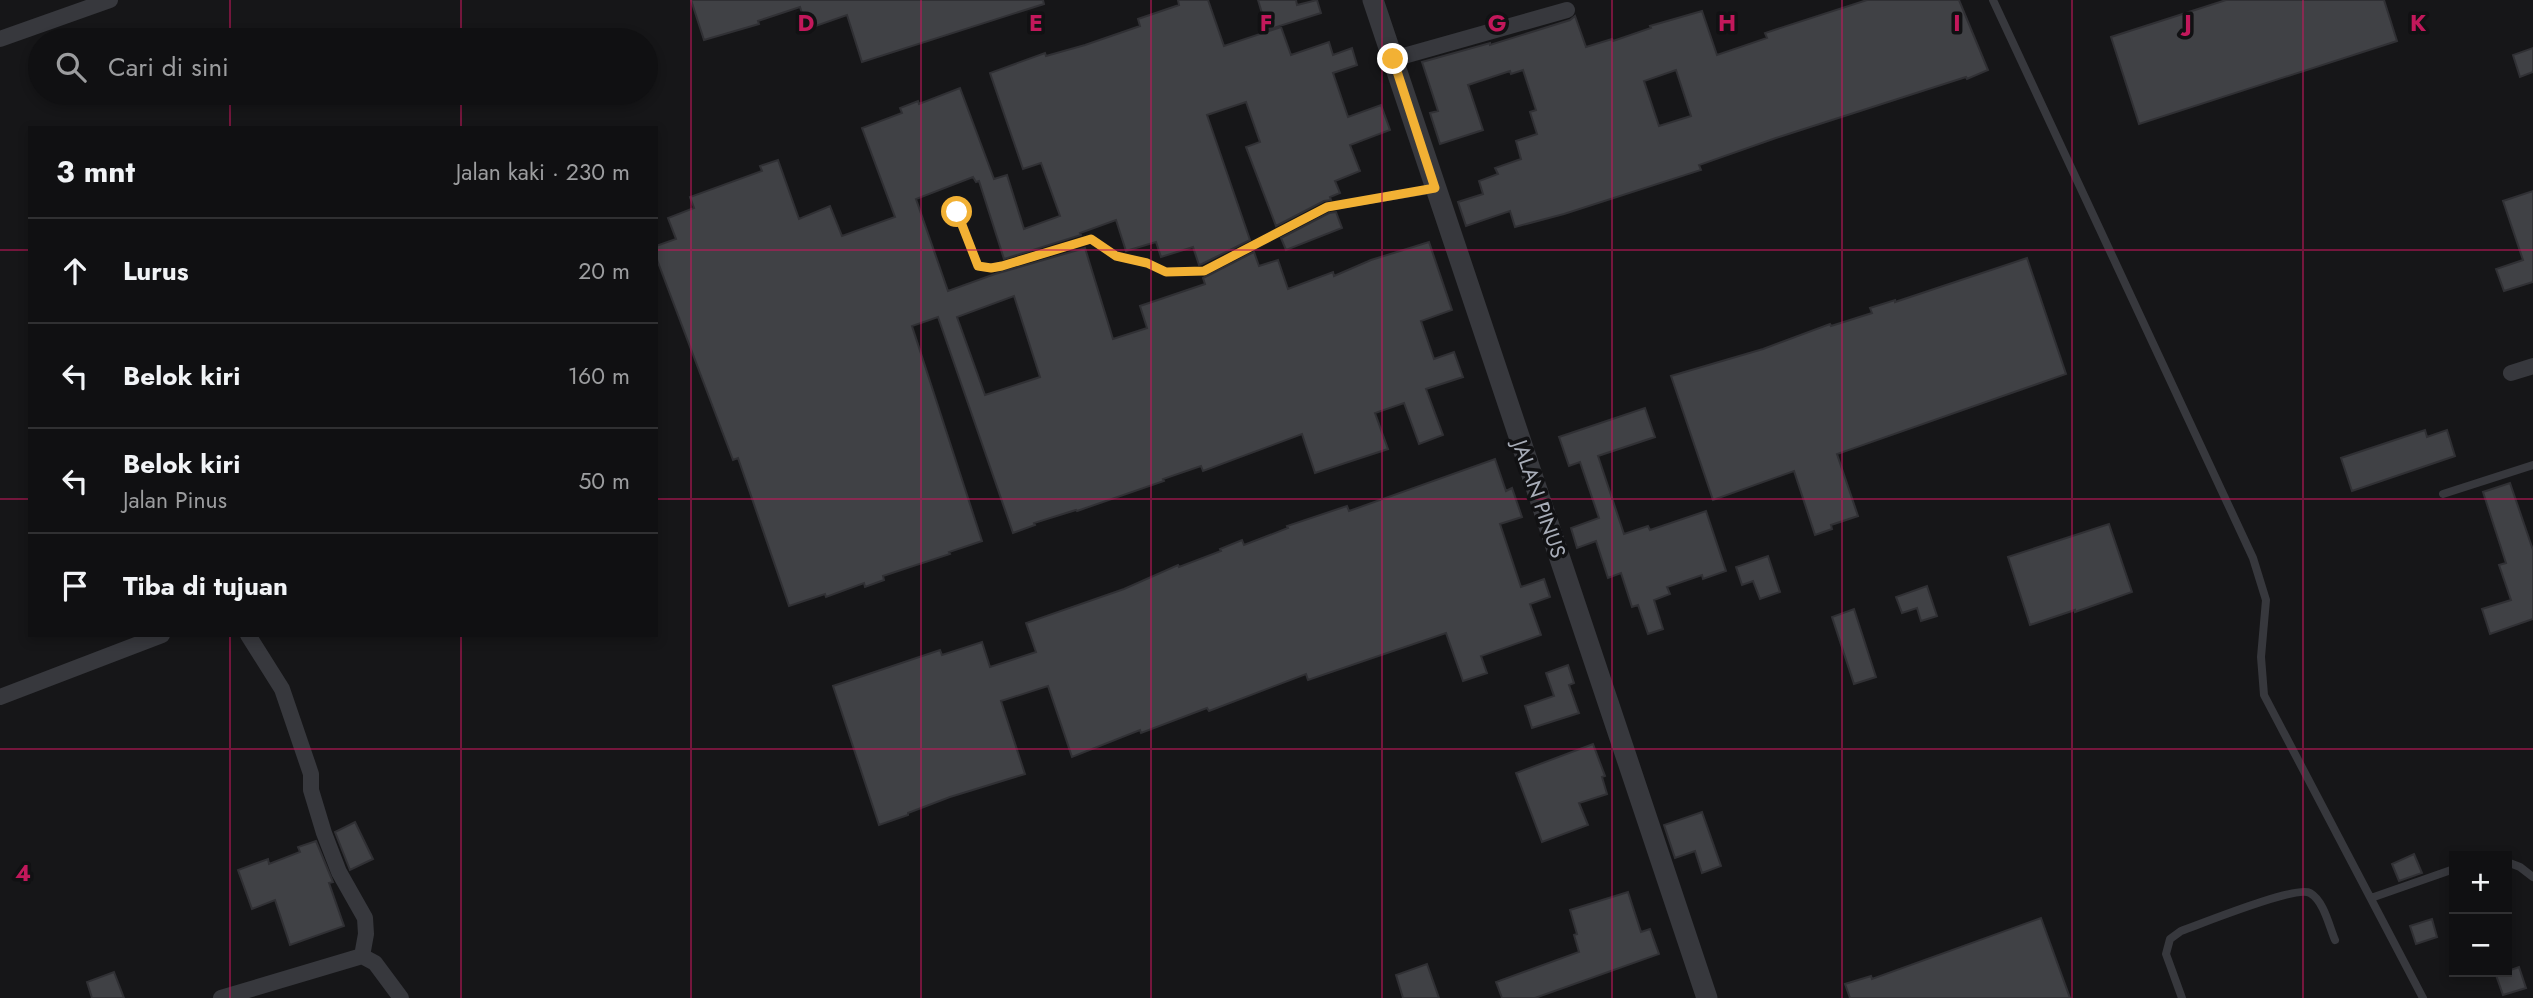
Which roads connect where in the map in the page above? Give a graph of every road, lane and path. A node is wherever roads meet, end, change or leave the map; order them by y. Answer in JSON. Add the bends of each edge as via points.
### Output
{"nodes":[{"id":1,"x":110,"y":0,"type":"edge"},
{"id":2,"x":1373,"y":0,"type":"edge"},
{"id":3,"x":1993,"y":0,"type":"edge"},
{"id":4,"x":1567,"y":10,"type":"dead end"},
{"id":5,"x":31,"y":28,"type":"edge"},
{"id":6,"x":28,"y":29,"type":"edge"},
{"id":7,"x":0,"y":39,"type":"edge"},
{"id":8,"x":1393,"y":59,"type":"junction"},
{"id":9,"x":1435,"y":188,"type":"junction"},
{"id":10,"x":957,"y":212,"type":"dead end"},
{"id":11,"x":2533,"y":366,"type":"edge"},
{"id":12,"x":2511,"y":373,"type":"dead end"},
{"id":13,"x":2533,"y":465,"type":"edge"},
{"id":14,"x":2443,"y":494,"type":"dead end"},
{"id":15,"x":157,"y":637,"type":"edge"},
{"id":16,"x":249,"y":637,"type":"edge"},
{"id":17,"x":0,"y":697,"type":"edge"},
{"id":18,"x":2512,"y":864,"type":"edge"},
{"id":19,"x":2449,"y":871,"type":"edge"},
{"id":20,"x":2533,"y":877,"type":"edge"},
{"id":21,"x":2371,"y":898,"type":"junction"},
{"id":22,"x":2335,"y":940,"type":"dead end"},
{"id":23,"x":362,"y":956,"type":"junction"},
{"id":24,"x":221,"y":998,"type":"edge"},
{"id":25,"x":401,"y":998,"type":"edge"},
{"id":26,"x":1707,"y":998,"type":"edge"},
{"id":27,"x":2182,"y":998,"type":"edge"},
{"id":28,"x":2423,"y":998,"type":"edge"}],
"edges":[{"from":1,"to":5,"type":"street"},
{"from":2,"to":8,"type":"street","name":"JALAN PINUS"},
{"from":3,"to":21,"type":"lane","via":[[2253,558],[2266,600],[2261,657],[2264,695]]},
{"from":4,"to":8,"type":"street"},
{"from":6,"to":7,"type":"street"},
{"from":8,"to":9,"type":"street","name":"JALAN PINUS"},
{"from":9,"to":10,"type":"lane","via":[[1327,207],[1204,271],[1166,272],[1116,256],[1091,239],[1002,266],[978,266]]},
{"from":9,"to":26,"type":"street","name":"JALAN PINUS"},
{"from":11,"to":12,"type":"street"},
{"from":13,"to":14,"type":"lane"},
{"from":15,"to":17,"type":"street"},
{"from":16,"to":23,"type":"street","via":[[282,689],[311,775],[324,833],[365,918]]},
{"from":18,"to":20,"type":"lane"},
{"from":19,"to":21,"type":"lane"},
{"from":21,"to":28,"type":"lane"},
{"from":22,"to":27,"type":"lane","via":[[2319,901],[2303,891],[2181,931],[2170,939],[2166,954]]},
{"from":23,"to":24,"type":"street"},
{"from":23,"to":25,"type":"street","via":[[375,963]]}]}
